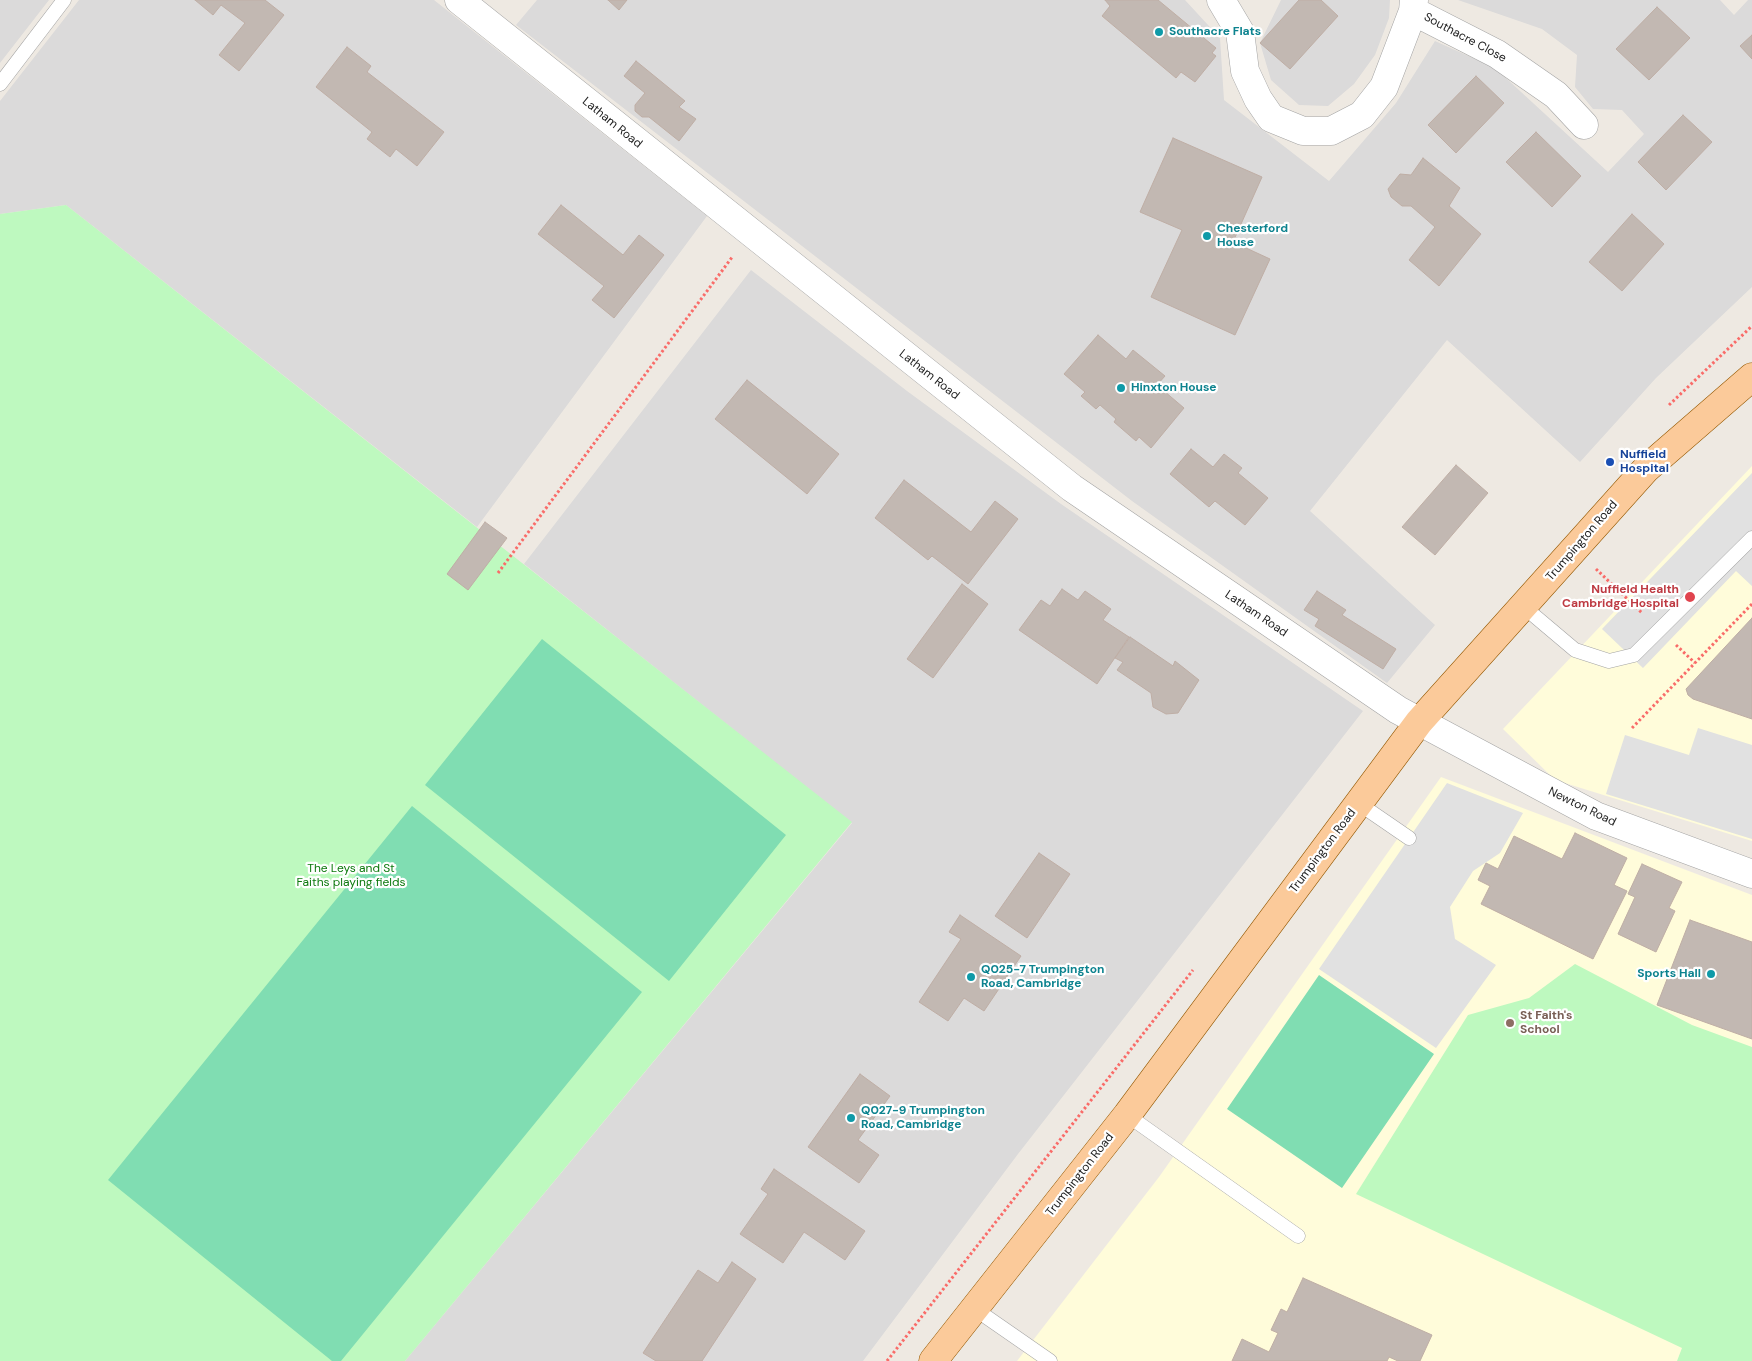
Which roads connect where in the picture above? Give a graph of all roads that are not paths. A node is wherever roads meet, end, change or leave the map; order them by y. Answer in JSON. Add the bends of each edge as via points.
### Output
{"nodes":[{"id":1,"x":64,"y":0,"type":"edge"},
{"id":2,"x":459,"y":0,"type":"edge"},
{"id":3,"x":1221,"y":0,"type":"edge"},
{"id":4,"x":1414,"y":5,"type":"edge"},
{"id":5,"x":0,"y":84,"type":"edge"},
{"id":6,"x":1584,"y":124,"type":"dead end"},
{"id":7,"x":1752,"y":377,"type":"edge"},
{"id":8,"x":1752,"y":538,"type":"edge"},
{"id":9,"x":1524,"y":607,"type":"junction"},
{"id":10,"x":1419,"y":722,"type":"junction"},
{"id":11,"x":1358,"y":803,"type":"junction"},
{"id":12,"x":1409,"y":838,"type":"dead end"},
{"id":13,"x":1752,"y":874,"type":"edge"},
{"id":14,"x":1127,"y":1115,"type":"junction"},
{"id":15,"x":1298,"y":1236,"type":"dead end"},
{"id":16,"x":975,"y":1309,"type":"junction"},
{"id":17,"x":933,"y":1361,"type":"edge"},
{"id":18,"x":1050,"y":1361,"type":"edge"}],
"edges":[{"from":1,"to":5,"type":"lane"},
{"from":2,"to":10,"type":"street","name":"Latham Road","via":[[1072,488]]},
{"from":3,"to":4,"type":"street","via":[[1240,32],[1245,71],[1258,100],[1271,118],[1303,131],[1331,131],[1362,115],[1384,88]]},
{"from":4,"to":6,"type":"street","name":"Southacre Close","via":[[1497,54],[1556,95]]},
{"from":7,"to":9,"type":"main road","name":"Trumpington Road","via":[[1661,453]]},
{"from":8,"to":9,"type":"lane","via":[[1634,655],[1609,661],[1576,650]]},
{"from":9,"to":10,"type":"main road","name":"Trumpington Road"},
{"from":10,"to":11,"type":"main road","name":"Trumpington Road"},
{"from":10,"to":13,"type":"street","name":"Newton Road","via":[[1596,816]]},
{"from":11,"to":12,"type":"lane"},
{"from":11,"to":14,"type":"main road","name":"Trumpington Road"},
{"from":14,"to":15,"type":"lane"},
{"from":14,"to":16,"type":"main road","name":"Trumpington Road"},
{"from":16,"to":17,"type":"main road","name":"Trumpington Road"},
{"from":16,"to":18,"type":"lane"}]}
